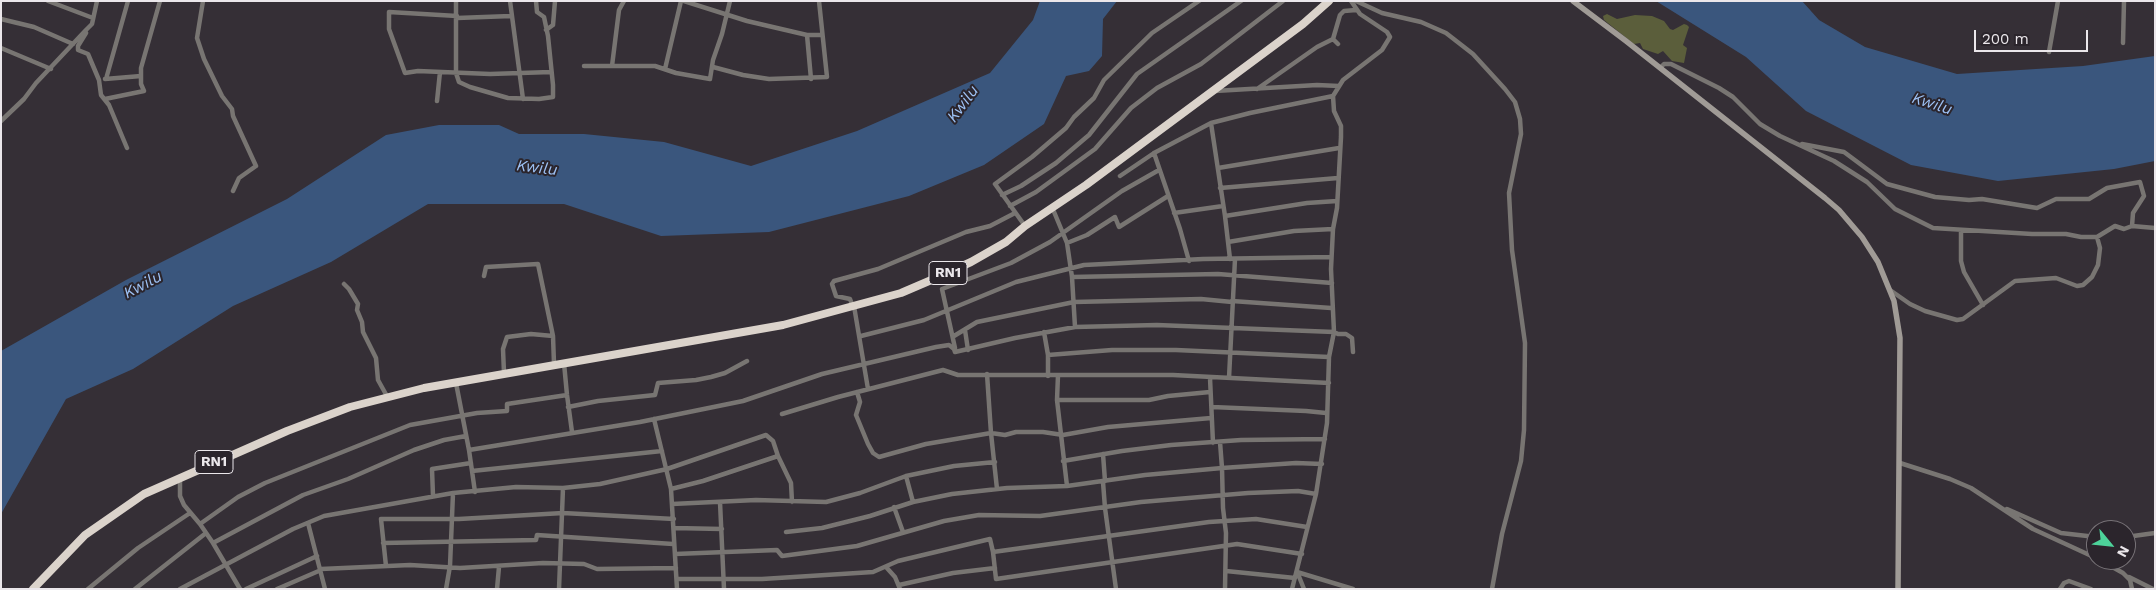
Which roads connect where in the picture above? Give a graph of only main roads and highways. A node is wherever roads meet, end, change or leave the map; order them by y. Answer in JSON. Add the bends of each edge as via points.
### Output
{"nodes":[{"id":1,"x":1329,"y":1,"type":"edge"},
{"id":2,"x":1573,"y":1,"type":"edge"},
{"id":3,"x":33,"y":589,"type":"edge"},
{"id":4,"x":1898,"y":589,"type":"edge"}],
"edges":[{"from":1,"to":3,"type":"highway","number":"RN1","via":[[1304,24],[1006,242],[936,278],[901,293],[783,325],[456,382],[350,407],[144,494],[85,536]]},
{"from":2,"to":4,"type":"main road","via":[[1838,210],[1870,248],[1894,301],[1900,338]]}]}
